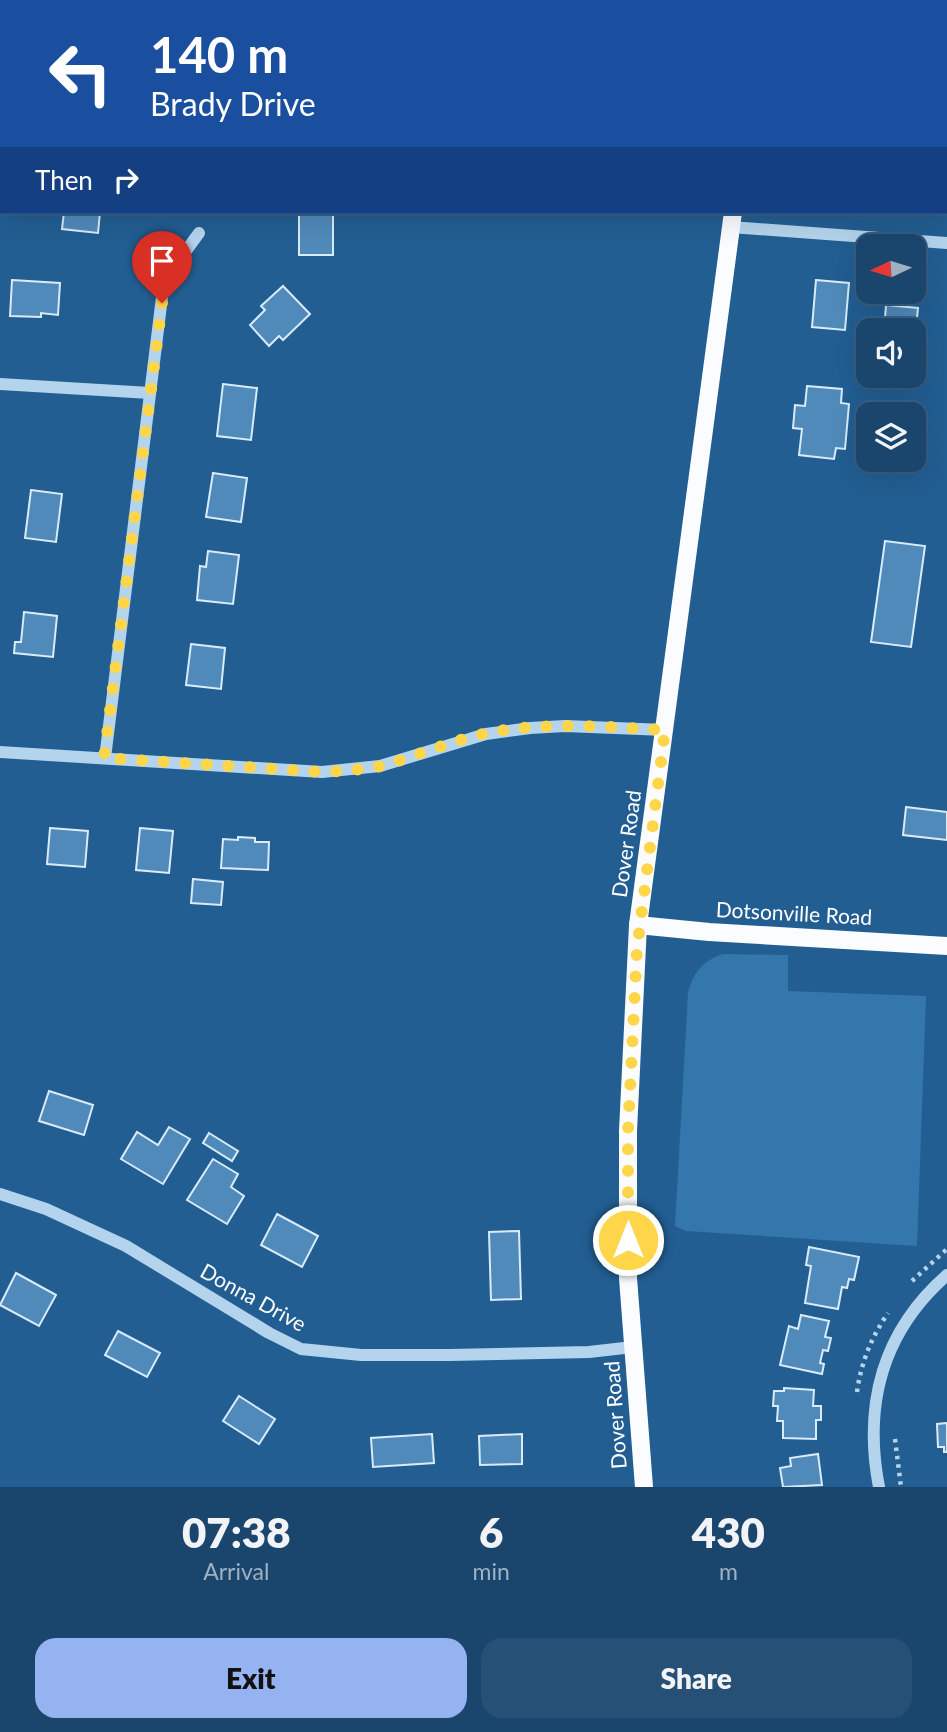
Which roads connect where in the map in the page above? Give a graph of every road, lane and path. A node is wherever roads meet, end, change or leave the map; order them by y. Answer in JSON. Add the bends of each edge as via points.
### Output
{"nodes":[{"id":1,"x":732,"y":219,"type":"edge"},
{"id":2,"x":199,"y":233,"type":"dead end"},
{"id":3,"x":947,"y":243,"type":"edge"},
{"id":4,"x":0,"y":384,"type":"edge"},
{"id":5,"x":150,"y":393,"type":"junction"},
{"id":6,"x":665,"y":730,"type":"junction"},
{"id":7,"x":0,"y":752,"type":"edge"},
{"id":8,"x":104,"y":758,"type":"junction"},
{"id":9,"x":639,"y":925,"type":"junction"},
{"id":10,"x":947,"y":946,"type":"edge"},
{"id":11,"x":0,"y":1194,"type":"edge"},
{"id":12,"x":947,"y":1275,"type":"edge"},
{"id":13,"x":633,"y":1347,"type":"junction"},
{"id":14,"x":894,"y":1427,"type":"dead end"},
{"id":15,"x":644,"y":1487,"type":"edge"},
{"id":16,"x":879,"y":1487,"type":"edge"},
{"id":17,"x":901,"y":1487,"type":"edge"}],
"edges":[{"from":1,"to":3,"type":"street"},
{"from":1,"to":6,"type":"main road","name":"Dover Road"},
{"from":2,"to":5,"type":"street","via":[[164,281]]},
{"from":4,"to":5,"type":"street"},
{"from":5,"to":8,"type":"street"},
{"from":6,"to":8,"type":"street","via":[[519,729],[486,734],[380,766],[322,772]]},
{"from":6,"to":9,"type":"main road","name":"Dover Road"},
{"from":7,"to":8,"type":"street"},
{"from":9,"to":10,"type":"main road","name":"Dotsonville Road"},
{"from":9,"to":13,"type":"main road","name":"Dover Road","via":[[628,1131]]},
{"from":11,"to":13,"type":"street","name":"Donna Drive","via":[[46,1209],[126,1247],[301,1349],[361,1355],[450,1355]]},
{"from":12,"to":16,"type":"street","via":[[908,1316],[880,1380],[873,1417]]},
{"from":13,"to":15,"type":"main road","name":"Dover Road"},
{"from":14,"to":17,"type":"path"}]}
